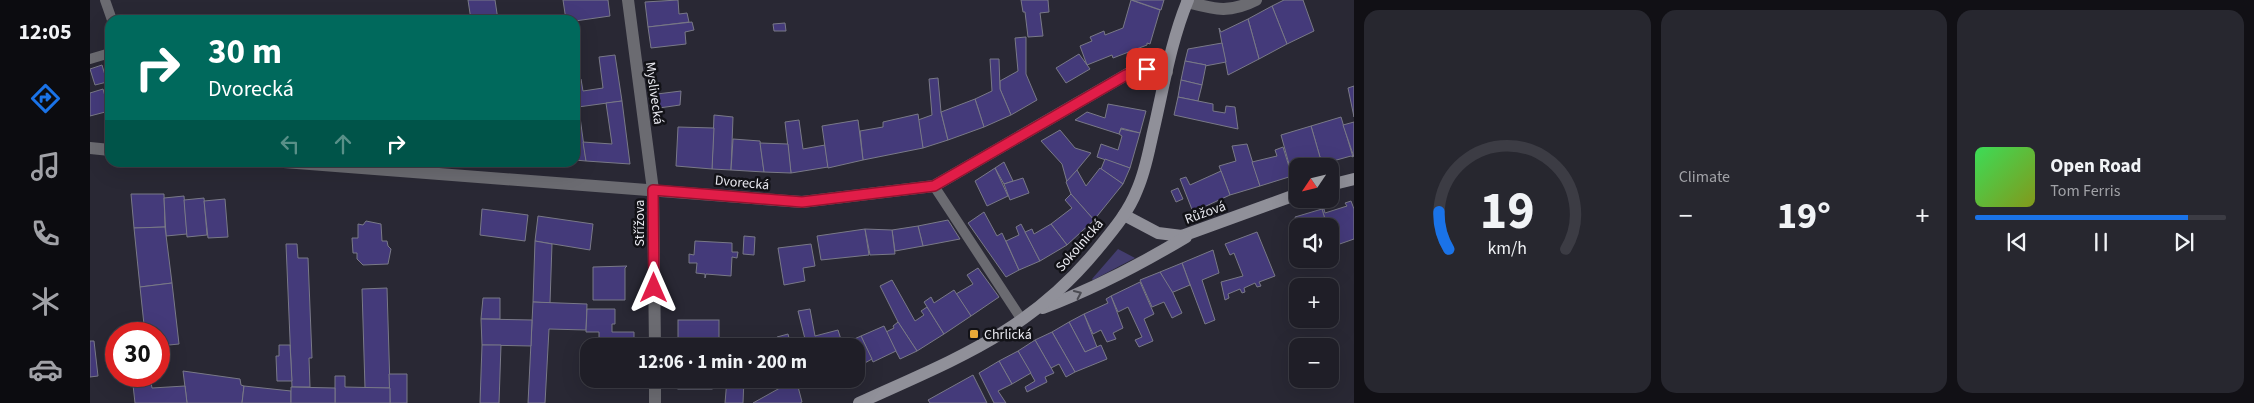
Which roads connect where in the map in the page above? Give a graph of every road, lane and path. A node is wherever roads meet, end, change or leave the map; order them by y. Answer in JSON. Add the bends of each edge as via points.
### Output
{"nodes":[{"id":1,"x":105,"y":0,"type":"edge"},
{"id":2,"x":628,"y":0,"type":"edge"},
{"id":3,"x":1256,"y":0,"type":"edge"},
{"id":4,"x":1187,"y":1,"type":"edge"},
{"id":5,"x":110,"y":15,"type":"edge"},
{"id":6,"x":105,"y":54,"type":"edge"},
{"id":7,"x":90,"y":59,"type":"edge"},
{"id":8,"x":1167,"y":72,"type":"junction"},
{"id":9,"x":90,"y":148,"type":"edge"},
{"id":10,"x":105,"y":150,"type":"edge"},
{"id":11,"x":350,"y":167,"type":"edge"},
{"id":12,"x":1354,"y":179,"type":"edge"},
{"id":13,"x":1339,"y":183,"type":"edge"},
{"id":14,"x":934,"y":186,"type":"junction"},
{"id":15,"x":653,"y":190,"type":"junction"},
{"id":16,"x":1289,"y":197,"type":"edge"},
{"id":17,"x":1124,"y":215,"type":"junction"},
{"id":18,"x":1190,"y":234,"type":"junction"},
{"id":19,"x":1032,"y":312,"type":"junction"},
{"id":20,"x":1022,"y":320,"type":"junction"},
{"id":21,"x":655,"y":338,"type":"edge"},
{"id":22,"x":655,"y":388,"type":"edge"},
{"id":23,"x":655,"y":403,"type":"edge"},
{"id":24,"x":859,"y":403,"type":"edge"}],
"edges":[{"from":1,"to":5,"type":"lane"},
{"from":2,"to":15,"type":"street","name":"Myslivecká"},
{"from":3,"to":4,"type":"street","via":[[1226,10]]},
{"from":4,"to":8,"type":"main road","name":"Sokolnická"},
{"from":6,"to":7,"type":"lane"},
{"from":8,"to":14,"type":"street","name":"Dvorecká","via":[[1142,69],[1126,75]]},
{"from":8,"to":17,"type":"main road","name":"Sokolnická","via":[[1145,166]]},
{"from":9,"to":10,"type":"street"},
{"from":11,"to":15,"type":"street","name":"Dvorecká"},
{"from":12,"to":13,"type":"main road"},
{"from":14,"to":15,"type":"street","name":"Dvorecká","via":[[802,202]]},
{"from":14,"to":20,"type":"lane"},
{"from":15,"to":21,"type":"street","name":"Střížova"},
{"from":16,"to":18,"type":"main road","name":"Růžová"},
{"from":17,"to":18,"type":"main road","name":"Růžová","via":[[1158,233],[1173,236]]},
{"from":17,"to":19,"type":"main road","name":"Sokolnická","via":[[1074,275]]},
{"from":19,"to":18,"type":"main road","one_way":true,"via":[[1084,291]]},
{"from":19,"to":20,"type":"main road","name":"Sokolnická"},
{"from":20,"to":24,"type":"main road","name":"Sokolnická","via":[[966,355]]},
{"from":22,"to":23,"type":"street"}]}
